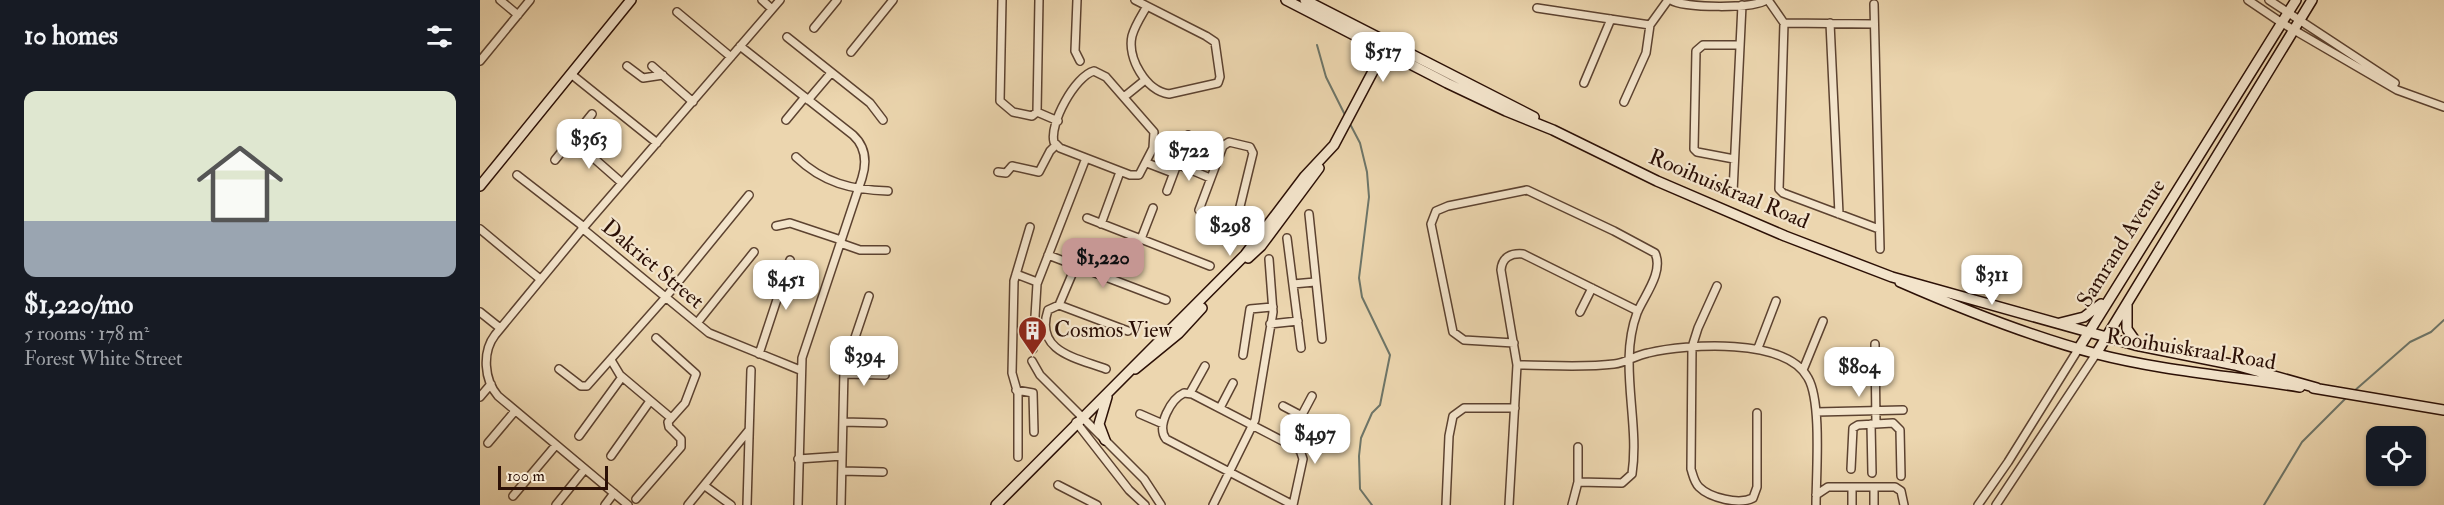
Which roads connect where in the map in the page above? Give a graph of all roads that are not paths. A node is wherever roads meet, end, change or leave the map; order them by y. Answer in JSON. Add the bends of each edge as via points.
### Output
{"nodes":[{"id":1,"x":500,"y":0,"type":"edge"},
{"id":2,"x":530,"y":0,"type":"edge"},
{"id":3,"x":631,"y":0,"type":"edge"},
{"id":4,"x":762,"y":0,"type":"edge"},
{"id":5,"x":780,"y":0,"type":"edge"},
{"id":6,"x":837,"y":0,"type":"edge"},
{"id":7,"x":893,"y":0,"type":"edge"},
{"id":8,"x":1002,"y":0,"type":"edge"},
{"id":9,"x":1039,"y":0,"type":"edge"},
{"id":10,"x":1077,"y":0,"type":"edge"},
{"id":11,"x":1135,"y":0,"type":"edge"},
{"id":12,"x":1286,"y":0,"type":"edge"},
{"id":13,"x":1305,"y":0,"type":"edge"},
{"id":14,"x":1670,"y":0,"type":"edge"},
{"id":15,"x":1767,"y":0,"type":"edge"},
{"id":16,"x":2248,"y":0,"type":"edge"},
{"id":17,"x":2269,"y":0,"type":"edge"},
{"id":18,"x":2296,"y":0,"type":"edge"},
{"id":19,"x":2312,"y":0,"type":"edge"},
{"id":20,"x":1874,"y":4,"type":"dead end"},
{"id":21,"x":1742,"y":5,"type":"junction"},
{"id":22,"x":1147,"y":6,"type":"junction"},
{"id":23,"x":1537,"y":8,"type":"dead end"},
{"id":24,"x":772,"y":9,"type":"junction"},
{"id":25,"x":677,"y":12,"type":"dead end"},
{"id":26,"x":2288,"y":13,"type":"junction"},
{"id":27,"x":518,"y":15,"type":"junction"},
{"id":28,"x":1611,"y":19,"type":"junction"},
{"id":29,"x":2299,"y":20,"type":"junction"},
{"id":30,"x":1784,"y":23,"type":"junction"},
{"id":31,"x":1830,"y":23,"type":"junction"},
{"id":32,"x":2282,"y":23,"type":"junction"},
{"id":33,"x":1874,"y":24,"type":"junction"},
{"id":34,"x":1650,"y":25,"type":"junction"},
{"id":35,"x":814,"y":28,"type":"dead end"},
{"id":36,"x":2294,"y":29,"type":"junction"},
{"id":37,"x":787,"y":38,"type":"dead end"},
{"id":38,"x":1389,"y":41,"type":"junction"},
{"id":39,"x":1738,"y":45,"type":"junction"},
{"id":40,"x":740,"y":46,"type":"junction"},
{"id":41,"x":850,"y":52,"type":"dead end"},
{"id":42,"x":1384,"y":52,"type":"junction"},
{"id":43,"x":731,"y":57,"type":"junction"},
{"id":44,"x":480,"y":61,"type":"edge"},
{"id":45,"x":1080,"y":61,"type":"dead end"},
{"id":46,"x":627,"y":66,"type":"dead end"},
{"id":47,"x":652,"y":66,"type":"dead end"},
{"id":48,"x":831,"y":73,"type":"junction"},
{"id":49,"x":571,"y":74,"type":"junction"},
{"id":50,"x":663,"y":75,"type":"junction"},
{"id":51,"x":1145,"y":80,"type":"junction"},
{"id":52,"x":1584,"y":83,"type":"dead end"},
{"id":53,"x":2409,"y":93,"type":"junction"},
{"id":54,"x":1124,"y":97,"type":"junction"},
{"id":55,"x":807,"y":98,"type":"junction"},
{"id":56,"x":693,"y":102,"type":"junction"},
{"id":57,"x":1624,"y":102,"type":"dead end"},
{"id":58,"x":2444,"y":107,"type":"edge"},
{"id":59,"x":1037,"y":112,"type":"junction"},
{"id":60,"x":592,"y":114,"type":"dead end"},
{"id":61,"x":786,"y":120,"type":"dead end"},
{"id":62,"x":883,"y":120,"type":"dead end"},
{"id":63,"x":1058,"y":121,"type":"junction"},
{"id":64,"x":1553,"y":130,"type":"junction"},
{"id":65,"x":1188,"y":135,"type":"dead end"},
{"id":66,"x":572,"y":139,"type":"junction"},
{"id":67,"x":657,"y":143,"type":"junction"},
{"id":68,"x":1056,"y":145,"type":"junction"},
{"id":69,"x":796,"y":158,"type":"dead end"},
{"id":70,"x":1086,"y":158,"type":"junction"},
{"id":71,"x":1734,"y":159,"type":"junction"},
{"id":72,"x":555,"y":160,"type":"dead end"},
{"id":73,"x":1147,"y":164,"type":"junction"},
{"id":74,"x":1177,"y":164,"type":"junction"},
{"id":75,"x":998,"y":172,"type":"dead end"},
{"id":76,"x":1120,"y":172,"type":"junction"},
{"id":77,"x":1173,"y":173,"type":"junction"},
{"id":78,"x":517,"y":175,"type":"dead end"},
{"id":79,"x":1210,"y":178,"type":"junction"},
{"id":80,"x":622,"y":183,"type":"junction"},
{"id":81,"x":480,"y":186,"type":"edge"},
{"id":82,"x":858,"y":190,"type":"junction"},
{"id":83,"x":888,"y":191,"type":"dead end"},
{"id":84,"x":1167,"y":191,"type":"dead end"},
{"id":85,"x":1733,"y":192,"type":"dead end"},
{"id":86,"x":749,"y":195,"type":"dead end"},
{"id":87,"x":1153,"y":208,"type":"dead end"},
{"id":88,"x":1199,"y":210,"type":"dead end"},
{"id":89,"x":1309,"y":214,"type":"dead end"},
{"id":90,"x":1839,"y":214,"type":"junction"},
{"id":91,"x":1087,"y":218,"type":"dead end"},
{"id":92,"x":1236,"y":223,"type":"dead end"},
{"id":93,"x":1101,"y":224,"type":"junction"},
{"id":94,"x":776,"y":226,"type":"dead end"},
{"id":95,"x":583,"y":227,"type":"junction"},
{"id":96,"x":1030,"y":227,"type":"dead end"},
{"id":97,"x":480,"y":229,"type":"edge"},
{"id":98,"x":1880,"y":230,"type":"junction"},
{"id":99,"x":1287,"y":238,"type":"dead end"},
{"id":100,"x":1141,"y":239,"type":"junction"},
{"id":101,"x":841,"y":241,"type":"junction"},
{"id":102,"x":1880,"y":249,"type":"dead end"},
{"id":103,"x":886,"y":250,"type":"dead end"},
{"id":104,"x":754,"y":252,"type":"dead end"},
{"id":105,"x":1048,"y":255,"type":"junction"},
{"id":106,"x":1269,"y":259,"type":"dead end"},
{"id":107,"x":790,"y":260,"type":"dead end"},
{"id":108,"x":1076,"y":265,"type":"junction"},
{"id":109,"x":1210,"y":266,"type":"dead end"},
{"id":110,"x":1016,"y":274,"type":"junction"},
{"id":111,"x":1892,"y":277,"type":"junction"},
{"id":112,"x":540,"y":279,"type":"junction"},
{"id":113,"x":1037,"y":282,"type":"junction"},
{"id":114,"x":1315,"y":282,"type":"junction"},
{"id":115,"x":1293,"y":284,"type":"junction"},
{"id":116,"x":1717,"y":286,"type":"dead end"},
{"id":117,"x":1592,"y":288,"type":"junction"},
{"id":118,"x":869,"y":296,"type":"dead end"},
{"id":119,"x":2109,"y":297,"type":"junction"},
{"id":120,"x":665,"y":298,"type":"junction"},
{"id":121,"x":1166,"y":300,"type":"dead end"},
{"id":122,"x":1776,"y":301,"type":"dead end"},
{"id":123,"x":2127,"y":303,"type":"junction"},
{"id":124,"x":1059,"y":305,"type":"junction"},
{"id":125,"x":1273,"y":307,"type":"junction"},
{"id":126,"x":1638,"y":311,"type":"junction"},
{"id":127,"x":480,"y":312,"type":"edge"},
{"id":128,"x":1580,"y":312,"type":"dead end"},
{"id":129,"x":1298,"y":321,"type":"junction"},
{"id":130,"x":1823,"y":321,"type":"dead end"},
{"id":131,"x":697,"y":323,"type":"junction"},
{"id":132,"x":2058,"y":323,"type":"junction"},
{"id":133,"x":1270,"y":324,"type":"junction"},
{"id":134,"x":500,"y":328,"type":"junction"},
{"id":135,"x":1128,"y":331,"type":"dead end"},
{"id":136,"x":2088,"y":333,"type":"junction"},
{"id":137,"x":656,"y":338,"type":"dead end"},
{"id":138,"x":2106,"y":338,"type":"junction"},
{"id":139,"x":1322,"y":339,"type":"dead end"},
{"id":140,"x":1514,"y":343,"type":"junction"},
{"id":141,"x":1875,"y":344,"type":"dead end"},
{"id":142,"x":484,"y":346,"type":"edge"},
{"id":143,"x":2139,"y":346,"type":"junction"},
{"id":144,"x":1692,"y":347,"type":"junction"},
{"id":145,"x":1301,"y":348,"type":"dead end"},
{"id":146,"x":1758,"y":348,"type":"junction"},
{"id":147,"x":2079,"y":348,"type":"junction"},
{"id":148,"x":1033,"y":349,"type":"dead end"},
{"id":149,"x":759,"y":354,"type":"junction"},
{"id":150,"x":2096,"y":354,"type":"junction"},
{"id":151,"x":1243,"y":356,"type":"dead end"},
{"id":152,"x":611,"y":360,"type":"junction"},
{"id":153,"x":1630,"y":360,"type":"junction"},
{"id":154,"x":1032,"y":361,"type":"dead end"},
{"id":155,"x":1517,"y":365,"type":"junction"},
{"id":156,"x":1205,"y":366,"type":"dead end"},
{"id":157,"x":559,"y":369,"type":"dead end"},
{"id":158,"x":1106,"y":369,"type":"dead end"},
{"id":159,"x":752,"y":370,"type":"dead end"},
{"id":160,"x":800,"y":370,"type":"junction"},
{"id":161,"x":1803,"y":370,"type":"junction"},
{"id":162,"x":844,"y":374,"type":"junction"},
{"id":163,"x":885,"y":375,"type":"dead end"},
{"id":164,"x":622,"y":376,"type":"junction"},
{"id":165,"x":491,"y":382,"type":"junction"},
{"id":166,"x":480,"y":383,"type":"edge"},
{"id":167,"x":1233,"y":383,"type":"dead end"},
{"id":168,"x":2318,"y":388,"type":"junction"},
{"id":169,"x":1016,"y":390,"type":"junction"},
{"id":170,"x":1191,"y":393,"type":"junction"},
{"id":171,"x":1108,"y":395,"type":"junction"},
{"id":172,"x":1312,"y":396,"type":"dead end"},
{"id":173,"x":480,"y":397,"type":"edge"},
{"id":174,"x":650,"y":401,"type":"junction"},
{"id":175,"x":1283,"y":406,"type":"dead end"},
{"id":176,"x":1220,"y":408,"type":"junction"},
{"id":177,"x":1515,"y":408,"type":"junction"},
{"id":178,"x":1875,"y":410,"type":"junction"},
{"id":179,"x":1903,"y":410,"type":"dead end"},
{"id":180,"x":2444,"y":410,"type":"edge"},
{"id":181,"x":515,"y":411,"type":"junction"},
{"id":182,"x":1816,"y":412,"type":"junction"},
{"id":183,"x":1757,"y":413,"type":"dead end"},
{"id":184,"x":1140,"y":414,"type":"dead end"},
{"id":185,"x":1302,"y":416,"type":"junction"},
{"id":186,"x":671,"y":418,"type":"junction"},
{"id":187,"x":1079,"y":420,"type":"junction"},
{"id":188,"x":843,"y":422,"type":"junction"},
{"id":189,"x":883,"y":423,"type":"dead end"},
{"id":190,"x":1162,"y":424,"type":"junction"},
{"id":191,"x":1873,"y":424,"type":"junction"},
{"id":192,"x":1253,"y":426,"type":"junction"},
{"id":193,"x":749,"y":429,"type":"junction"},
{"id":194,"x":1034,"y":432,"type":"dead end"},
{"id":195,"x":579,"y":436,"type":"dead end"},
{"id":196,"x":1105,"y":440,"type":"junction"},
{"id":197,"x":488,"y":443,"type":"dead end"},
{"id":198,"x":1287,"y":443,"type":"junction"},
{"id":199,"x":556,"y":445,"type":"junction"},
{"id":200,"x":1578,"y":447,"type":"dead end"},
{"id":201,"x":611,"y":456,"type":"dead end"},
{"id":202,"x":842,"y":456,"type":"junction"},
{"id":203,"x":1018,"y":458,"type":"dead end"},
{"id":204,"x":798,"y":459,"type":"junction"},
{"id":205,"x":1129,"y":464,"type":"junction"},
{"id":206,"x":585,"y":469,"type":"junction"},
{"id":207,"x":1851,"y":469,"type":"dead end"},
{"id":208,"x":842,"y":471,"type":"junction"},
{"id":209,"x":883,"y":472,"type":"dead end"},
{"id":210,"x":1230,"y":472,"type":"junction"},
{"id":211,"x":1872,"y":473,"type":"dead end"},
{"id":212,"x":1118,"y":475,"type":"junction"},
{"id":213,"x":1901,"y":476,"type":"dead end"},
{"id":214,"x":1578,"y":482,"type":"junction"},
{"id":215,"x":1058,"y":485,"type":"dead end"},
{"id":216,"x":705,"y":486,"type":"junction"},
{"id":217,"x":1852,"y":487,"type":"junction"},
{"id":218,"x":1874,"y":487,"type":"junction"},
{"id":219,"x":614,"y":493,"type":"junction"},
{"id":220,"x":1816,"y":495,"type":"junction"},
{"id":221,"x":513,"y":496,"type":"dead end"},
{"id":222,"x":636,"y":500,"type":"dead end"},
{"id":223,"x":1093,"y":504,"type":"edge"},
{"id":224,"x":556,"y":505,"type":"edge"},
{"id":225,"x":605,"y":505,"type":"edge"},
{"id":226,"x":628,"y":505,"type":"edge"},
{"id":227,"x":688,"y":505,"type":"edge"},
{"id":228,"x":731,"y":505,"type":"edge"},
{"id":229,"x":747,"y":505,"type":"edge"},
{"id":230,"x":798,"y":505,"type":"edge"},
{"id":231,"x":841,"y":505,"type":"edge"},
{"id":232,"x":996,"y":505,"type":"edge"},
{"id":233,"x":1145,"y":505,"type":"edge"},
{"id":234,"x":1161,"y":505,"type":"edge"},
{"id":235,"x":1213,"y":505,"type":"edge"},
{"id":236,"x":1293,"y":505,"type":"edge"},
{"id":237,"x":1446,"y":505,"type":"edge"},
{"id":238,"x":1509,"y":505,"type":"edge"},
{"id":239,"x":1572,"y":505,"type":"edge"},
{"id":240,"x":1816,"y":505,"type":"edge"},
{"id":241,"x":1852,"y":505,"type":"edge"},
{"id":242,"x":1874,"y":505,"type":"edge"},
{"id":243,"x":1904,"y":505,"type":"edge"},
{"id":244,"x":1978,"y":505,"type":"edge"},
{"id":245,"x":1996,"y":505,"type":"edge"}],
"edges":[{"from":1,"to":27,"type":"street"},
{"from":2,"to":27,"type":"street"},
{"from":3,"to":49,"type":"main road"},
{"from":4,"to":24,"type":"street"},
{"from":5,"to":24,"type":"street"},
{"from":6,"to":35,"type":"street"},
{"from":7,"to":41,"type":"street"},
{"from":8,"to":59,"type":"street","via":[[1000,101],[1016,114],[1032,116]]},
{"from":9,"to":59,"type":"street"},
{"from":10,"to":45,"type":"street","via":[[1075,51]]},
{"from":11,"to":22,"type":"street"},
{"from":12,"to":42,"type":"main road","name":"Rooihuiskraal Road"},
{"from":13,"to":38,"type":"main road","name":"Rooihuiskraal Road"},
{"from":14,"to":21,"type":"street","via":[[1683,4]]},
{"from":14,"to":34,"type":"street"},
{"from":15,"to":21,"type":"street"},
{"from":15,"to":30,"type":"street"},
{"from":16,"to":32,"type":"street"},
{"from":17,"to":26,"type":"street"},
{"from":18,"to":26,"type":"main road","name":"Samrand Avenue"},
{"from":19,"to":29,"type":"main road","name":"Samrand Avenue"},
{"from":20,"to":33,"type":"street"},
{"from":21,"to":39,"type":"street"},
{"from":22,"to":51,"type":"street","via":[[1131,40],[1133,56]]},
{"from":22,"to":51,"type":"street","via":[[1214,40],[1220,77],[1215,84],[1169,94]]},
{"from":23,"to":28,"type":"street"},
{"from":24,"to":40,"type":"street"},
{"from":25,"to":43,"type":"street"},
{"from":26,"to":29,"type":"street"},
{"from":26,"to":32,"type":"main road","name":"Samrand Avenue"},
{"from":27,"to":44,"type":"street"},
{"from":28,"to":34,"type":"street"},
{"from":28,"to":52,"type":"street"},
{"from":29,"to":36,"type":"main road","name":"Samrand Avenue"},
{"from":29,"to":53,"type":"street"},
{"from":30,"to":31,"type":"street"},
{"from":30,"to":90,"type":"street","via":[[1778,186],[1783,193]]},
{"from":31,"to":33,"type":"street"},
{"from":31,"to":90,"type":"street"},
{"from":32,"to":36,"type":"street"},
{"from":32,"to":119,"type":"main road","name":"Samrand Avenue"},
{"from":33,"to":98,"type":"street"},
{"from":34,"to":57,"type":"street","via":[[1646,53]]},
{"from":36,"to":53,"type":"street","via":[[2397,90]]},
{"from":36,"to":123,"type":"main road","name":"Samrand Avenue"},
{"from":37,"to":48,"type":"street"},
{"from":38,"to":42,"type":"main road"},
{"from":38,"to":64,"type":"main road","name":"Rooihuiskraal Road"},
{"from":39,"to":71,"type":"street"},
{"from":39,"to":71,"type":"street","via":[[1703,45],[1696,51],[1694,149]]},
{"from":40,"to":43,"type":"street"},
{"from":40,"to":55,"type":"street"},
{"from":42,"to":64,"type":"main road","name":"Rooihuiskraal Road"},
{"from":42,"to":171,"type":"main road","via":[[1343,130],[1323,159],[1224,278],[1144,354]]},
{"from":43,"to":56,"type":"street"},
{"from":46,"to":50,"type":"street","via":[[642,78]]},
{"from":47,"to":50,"type":"street"},
{"from":48,"to":55,"type":"street"},
{"from":48,"to":62,"type":"street","via":[[870,104]]},
{"from":49,"to":67,"type":"street"},
{"from":49,"to":81,"type":"main road"},
{"from":50,"to":56,"type":"street"},
{"from":51,"to":54,"type":"street"},
{"from":53,"to":58,"type":"street"},
{"from":54,"to":63,"type":"street","via":[[1103,75],[1092,72],[1073,88]]},
{"from":54,"to":73,"type":"street","via":[[1154,132]]},
{"from":55,"to":61,"type":"street"},
{"from":55,"to":82,"type":"street","via":[[861,143],[864,166]]},
{"from":56,"to":67,"type":"street"},
{"from":59,"to":63,"type":"street"},
{"from":60,"to":66,"type":"street"},
{"from":63,"to":68,"type":"street","via":[[1053,135]]},
{"from":64,"to":111,"type":"main road","name":"Rooihuiskraal Road","via":[[1705,202]]},
{"from":65,"to":74,"type":"street"},
{"from":66,"to":72,"type":"street"},
{"from":66,"to":80,"type":"street"},
{"from":67,"to":80,"type":"street"},
{"from":68,"to":70,"type":"street"},
{"from":68,"to":75,"type":"street","via":[[1038,172],[1012,166],[1006,173]]},
{"from":69,"to":82,"type":"street","via":[[817,176]]},
{"from":70,"to":76,"type":"street"},
{"from":70,"to":105,"type":"street"},
{"from":71,"to":85,"type":"street"},
{"from":73,"to":76,"type":"street","via":[[1139,175]]},
{"from":73,"to":77,"type":"street"},
{"from":74,"to":77,"type":"street"},
{"from":74,"to":79,"type":"street"},
{"from":76,"to":93,"type":"street"},
{"from":77,"to":84,"type":"street"},
{"from":78,"to":95,"type":"street","name":"Dakriet Street"},
{"from":79,"to":88,"type":"street"},
{"from":79,"to":92,"type":"street","via":[[1227,142],[1253,150]]},
{"from":80,"to":95,"type":"street"},
{"from":82,"to":83,"type":"street"},
{"from":82,"to":101,"type":"street"},
{"from":86,"to":120,"type":"street"},
{"from":87,"to":100,"type":"street"},
{"from":89,"to":114,"type":"street"},
{"from":90,"to":98,"type":"street"},
{"from":91,"to":93,"type":"street"},
{"from":93,"to":100,"type":"street"},
{"from":94,"to":101,"type":"street","via":[[790,223]]},
{"from":95,"to":112,"type":"street"},
{"from":95,"to":120,"type":"street","name":"Dakriet Street"},
{"from":96,"to":110,"type":"street"},
{"from":97,"to":112,"type":"street"},
{"from":98,"to":102,"type":"street"},
{"from":99,"to":115,"type":"street"},
{"from":100,"to":109,"type":"street"},
{"from":101,"to":103,"type":"street","via":[[862,250]]},
{"from":101,"to":160,"type":"street","via":[[804,347]]},
{"from":104,"to":131,"type":"street"},
{"from":105,"to":108,"type":"street"},
{"from":105,"to":113,"type":"street"},
{"from":106,"to":125,"type":"street"},
{"from":107,"to":149,"type":"street"},
{"from":108,"to":121,"type":"street"},
{"from":108,"to":124,"type":"street"},
{"from":110,"to":113,"type":"street"},
{"from":110,"to":169,"type":"street","via":[[1012,373]]},
{"from":111,"to":132,"type":"main road","name":"Rooihuiskraal Road"},
{"from":111,"to":147,"type":"main road","name":"Rooihuiskraal Road","via":[[1967,312]]},
{"from":112,"to":134,"type":"street"},
{"from":113,"to":148,"type":"street"},
{"from":114,"to":115,"type":"street"},
{"from":114,"to":139,"type":"street"},
{"from":115,"to":129,"type":"street"},
{"from":116,"to":144,"type":"street"},
{"from":117,"to":126,"type":"street"},
{"from":117,"to":128,"type":"street"},
{"from":117,"to":140,"type":"street","via":[[1523,254],[1507,257],[1501,270]]},
{"from":118,"to":162,"type":"street"},
{"from":119,"to":132,"type":"main road","via":[[2084,317]]},
{"from":119,"to":136,"type":"main road","name":"Samrand Avenue"},
{"from":120,"to":131,"type":"street","name":"Dakriet Street"},
{"from":120,"to":152,"type":"street"},
{"from":122,"to":146,"type":"street"},
{"from":123,"to":138,"type":"main road","name":"Samrand Avenue"},
{"from":123,"to":143,"type":"main road","via":[[2127,329]]},
{"from":124,"to":135,"type":"street"},
{"from":124,"to":158,"type":"street","via":[[1047,312],[1051,344],[1060,352]]},
{"from":125,"to":133,"type":"street"},
{"from":125,"to":151,"type":"street","via":[[1251,309]]},
{"from":126,"to":140,"type":"street","via":[[1657,272],[1658,259],[1649,249],[1529,191],[1441,208],[1433,214],[1431,224],[1453,332],[1464,340]]},
{"from":126,"to":153,"type":"street","via":[[1631,333]]},
{"from":127,"to":134,"type":"street"},
{"from":129,"to":133,"type":"street"},
{"from":129,"to":145,"type":"street"},
{"from":130,"to":161,"type":"street"},
{"from":131,"to":149,"type":"street","name":"Dakriet Street","via":[[716,338]]},
{"from":132,"to":136,"type":"main road","name":"Rooihuiskraal Road"},
{"from":133,"to":192,"type":"street"},
{"from":134,"to":142,"type":"street"},
{"from":136,"to":138,"type":"main road","name":"Rooihuiskraal Road"},
{"from":136,"to":147,"type":"main road","name":"Samrand Avenue"},
{"from":137,"to":186,"type":"street","via":[[696,372],[685,403]]},
{"from":138,"to":143,"type":"main road","name":"Rooihuiskraal Road"},
{"from":138,"to":150,"type":"main road","name":"Samrand Avenue"},
{"from":140,"to":155,"type":"street"},
{"from":141,"to":178,"type":"street"},
{"from":142,"to":165,"type":"street"},
{"from":143,"to":168,"type":"main road","name":"Rooihuiskraal Road","via":[[2235,365]]},
{"from":144,"to":146,"type":"street"},
{"from":144,"to":153,"type":"street","via":[[1648,352]]},
{"from":144,"to":183,"type":"street","via":[[1691,469],[1703,490],[1735,502],[1752,498],[1757,487]]},
{"from":146,"to":161,"type":"street"},
{"from":147,"to":150,"type":"main road","name":"Rooihuiskraal Road"},
{"from":147,"to":244,"type":"street","name":"Samrand Avenue"},
{"from":149,"to":160,"type":"street","name":"Dakriet Street"},
{"from":150,"to":168,"type":"main road","name":"Rooihuiskraal Road","via":[[2148,365]]},
{"from":150,"to":245,"type":"street","name":"Samrand Avenue"},
{"from":152,"to":157,"type":"street","via":[[584,387]]},
{"from":152,"to":164,"type":"street"},
{"from":153,"to":155,"type":"street","via":[[1604,365]]},
{"from":153,"to":214,"type":"street","via":[[1632,474],[1622,483]]},
{"from":154,"to":187,"type":"street"},
{"from":155,"to":177,"type":"street"},
{"from":156,"to":170,"type":"street"},
{"from":159,"to":193,"type":"street"},
{"from":160,"to":204,"type":"street"},
{"from":161,"to":182,"type":"street","via":[[1811,384]]},
{"from":162,"to":163,"type":"street"},
{"from":162,"to":188,"type":"street"},
{"from":164,"to":174,"type":"street"},
{"from":164,"to":195,"type":"street"},
{"from":165,"to":166,"type":"street"},
{"from":165,"to":173,"type":"street"},
{"from":165,"to":181,"type":"street","via":[[498,396]]},
{"from":167,"to":176,"type":"street"},
{"from":168,"to":180,"type":"main road","name":"Rooihuiskraal Road"},
{"from":169,"to":194,"type":"street","via":[[1033,393]]},
{"from":169,"to":203,"type":"street"},
{"from":170,"to":176,"type":"street"},
{"from":170,"to":190,"type":"street","via":[[1177,398]]},
{"from":171,"to":187,"type":"main road"},
{"from":171,"to":196,"type":"main road","via":[[1099,423]]},
{"from":172,"to":185,"type":"street"},
{"from":174,"to":186,"type":"street"},
{"from":174,"to":201,"type":"street"},
{"from":175,"to":185,"type":"street"},
{"from":176,"to":192,"type":"street"},
{"from":177,"to":237,"type":"street","via":[[1464,408],[1453,416]]},
{"from":177,"to":238,"type":"street"},
{"from":178,"to":179,"type":"street"},
{"from":178,"to":182,"type":"street"},
{"from":178,"to":191,"type":"street"},
{"from":181,"to":197,"type":"street"},
{"from":181,"to":199,"type":"street"},
{"from":182,"to":220,"type":"street"},
{"from":184,"to":190,"type":"street"},
{"from":185,"to":198,"type":"street"},
{"from":186,"to":222,"type":"street","via":[[668,426],[682,445]]},
{"from":187,"to":196,"type":"street"},
{"from":187,"to":212,"type":"street"},
{"from":187,"to":232,"type":"main road"},
{"from":188,"to":189,"type":"street"},
{"from":188,"to":202,"type":"street"},
{"from":190,"to":210,"type":"street","via":[[1166,439]]},
{"from":191,"to":207,"type":"street","via":[[1853,428]]},
{"from":191,"to":211,"type":"street"},
{"from":191,"to":213,"type":"street","via":[[1893,423],[1899,428]]},
{"from":192,"to":198,"type":"street"},
{"from":192,"to":210,"type":"street"},
{"from":193,"to":216,"type":"street"},
{"from":193,"to":229,"type":"street"},
{"from":196,"to":205,"type":"street"},
{"from":198,"to":236,"type":"street","via":[[1300,450],[1303,457]]},
{"from":199,"to":206,"type":"street"},
{"from":199,"to":221,"type":"street"},
{"from":200,"to":214,"type":"street"},
{"from":202,"to":204,"type":"street"},
{"from":202,"to":208,"type":"street"},
{"from":204,"to":230,"type":"street"},
{"from":205,"to":212,"type":"street"},
{"from":205,"to":234,"type":"street"},
{"from":206,"to":219,"type":"street"},
{"from":206,"to":224,"type":"street"},
{"from":208,"to":209,"type":"street"},
{"from":208,"to":231,"type":"street"},
{"from":210,"to":235,"type":"street"},
{"from":210,"to":236,"type":"street"},
{"from":212,"to":233,"type":"street"},
{"from":214,"to":239,"type":"street"},
{"from":215,"to":223,"type":"street"},
{"from":216,"to":227,"type":"street"},
{"from":216,"to":228,"type":"street"},
{"from":217,"to":218,"type":"street"},
{"from":217,"to":220,"type":"street","via":[[1828,488]]},
{"from":217,"to":241,"type":"street"},
{"from":218,"to":242,"type":"street"},
{"from":218,"to":243,"type":"street","via":[[1898,488]]},
{"from":219,"to":225,"type":"street"},
{"from":219,"to":226,"type":"street"},
{"from":220,"to":240,"type":"street"}]}
